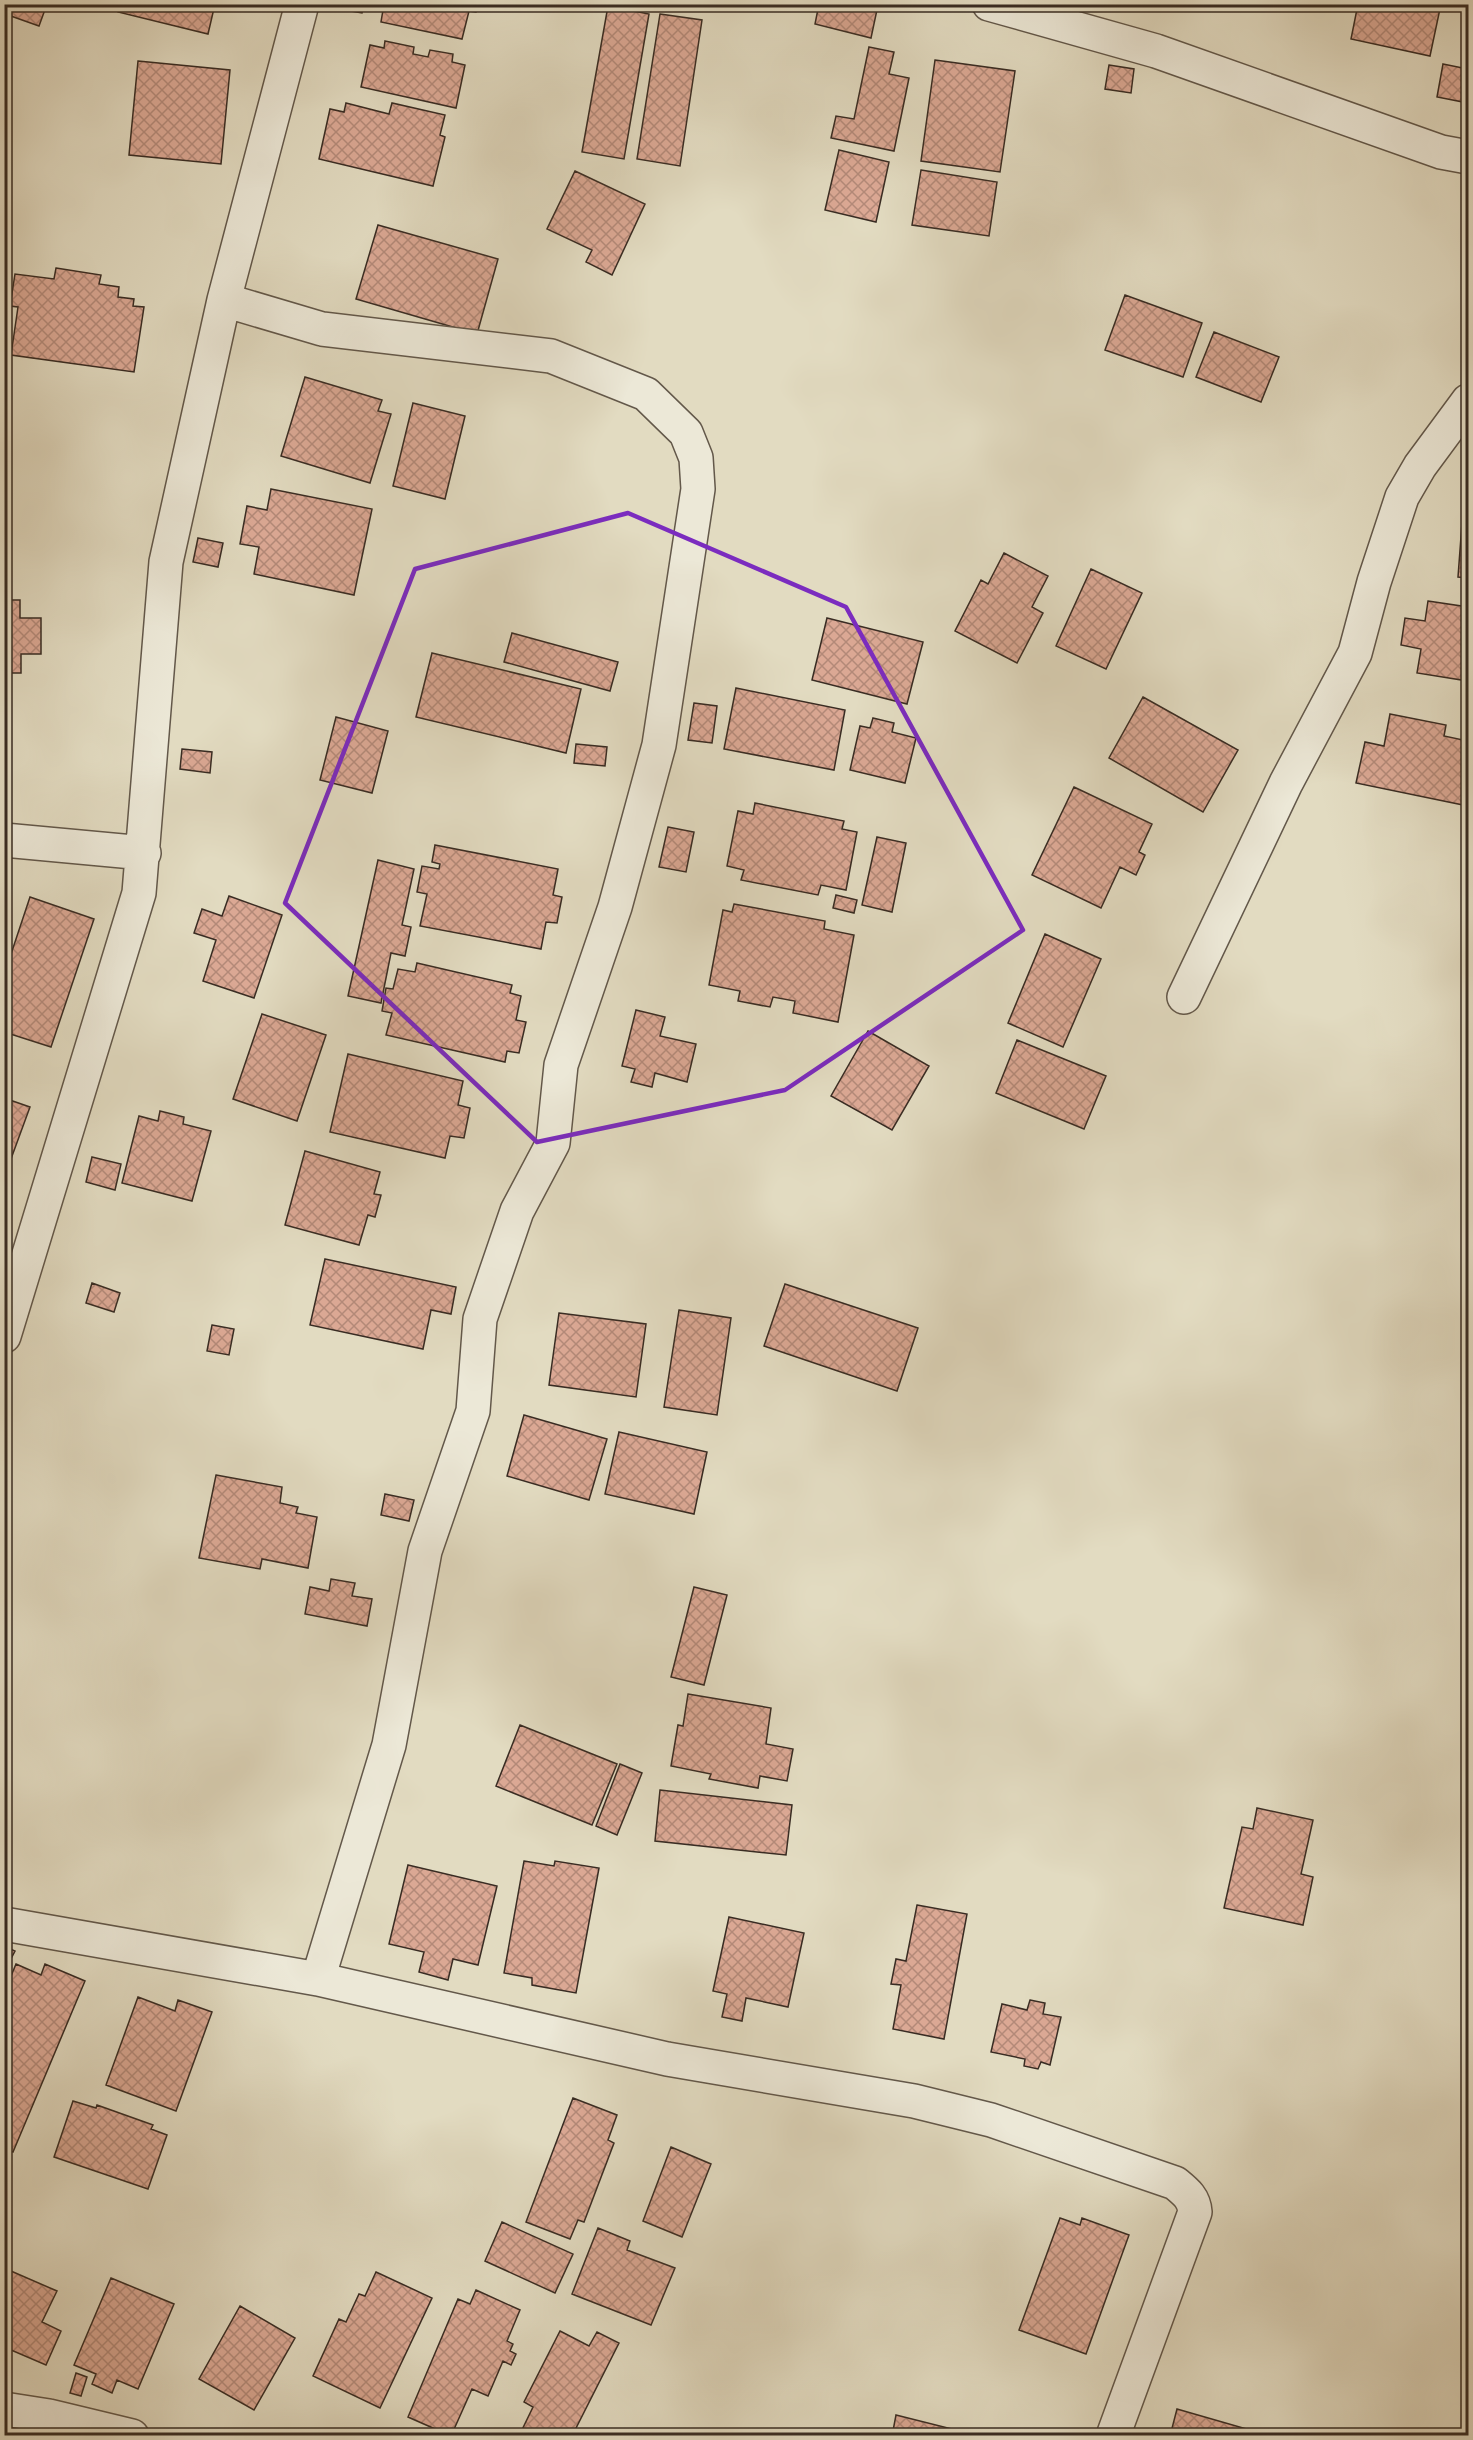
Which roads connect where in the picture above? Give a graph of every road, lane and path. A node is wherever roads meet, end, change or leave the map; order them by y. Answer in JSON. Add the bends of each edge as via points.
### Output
{"nodes":[{"id":1,"x":302,"y":4,"type":"edge"},
{"id":2,"x":989,"y":4,"type":"edge"},
{"id":3,"x":1468,"y":157,"type":"edge"},
{"id":4,"x":224,"y":300,"type":"junction"},
{"id":5,"x":1468,"y":401,"type":"edge"},
{"id":6,"x":4,"y":840,"type":"edge"},
{"id":7,"x":144,"y":853,"type":"junction"},
{"id":8,"x":1184,"y":997,"type":"dead end"},
{"id":9,"x":8,"y":1316,"type":"edge"},
{"id":10,"x":4,"y":1924,"type":"edge"},
{"id":11,"x":318,"y":1979,"type":"junction"},
{"id":12,"x":4,"y":2409,"type":"edge"},
{"id":13,"x":45,"y":2426,"type":"edge"},
{"id":14,"x":132,"y":2436,"type":"edge"},
{"id":15,"x":1113,"y":2436,"type":"edge"}],
"edges":[{"from":1,"to":4,"type":"street"},
{"from":2,"to":3,"type":"street","via":[[1156,51],[1441,152]]},
{"from":4,"to":7,"type":"street","via":[[166,562]]},
{"from":4,"to":11,"type":"street","via":[[322,329],[551,356],[646,394],[686,433],[696,458],[698,489],[659,745],[615,907],[561,1065],[553,1143],[517,1211],[480,1319],[473,1411],[425,1551],[388,1745]]},
{"from":5,"to":8,"type":"street","via":[[1402,497],[1355,653],[1286,783]]},
{"from":6,"to":7,"type":"street"},
{"from":7,"to":9,"type":"street","via":[[139,893]]},
{"from":10,"to":11,"type":"street"},
{"from":11,"to":15,"type":"street","via":[[667,2059],[914,2101],[991,2120],[1175,2183],[1189,2194],[1196,2212]]},
{"from":12,"to":13,"type":"street"},
{"from":13,"to":14,"type":"street"}]}
